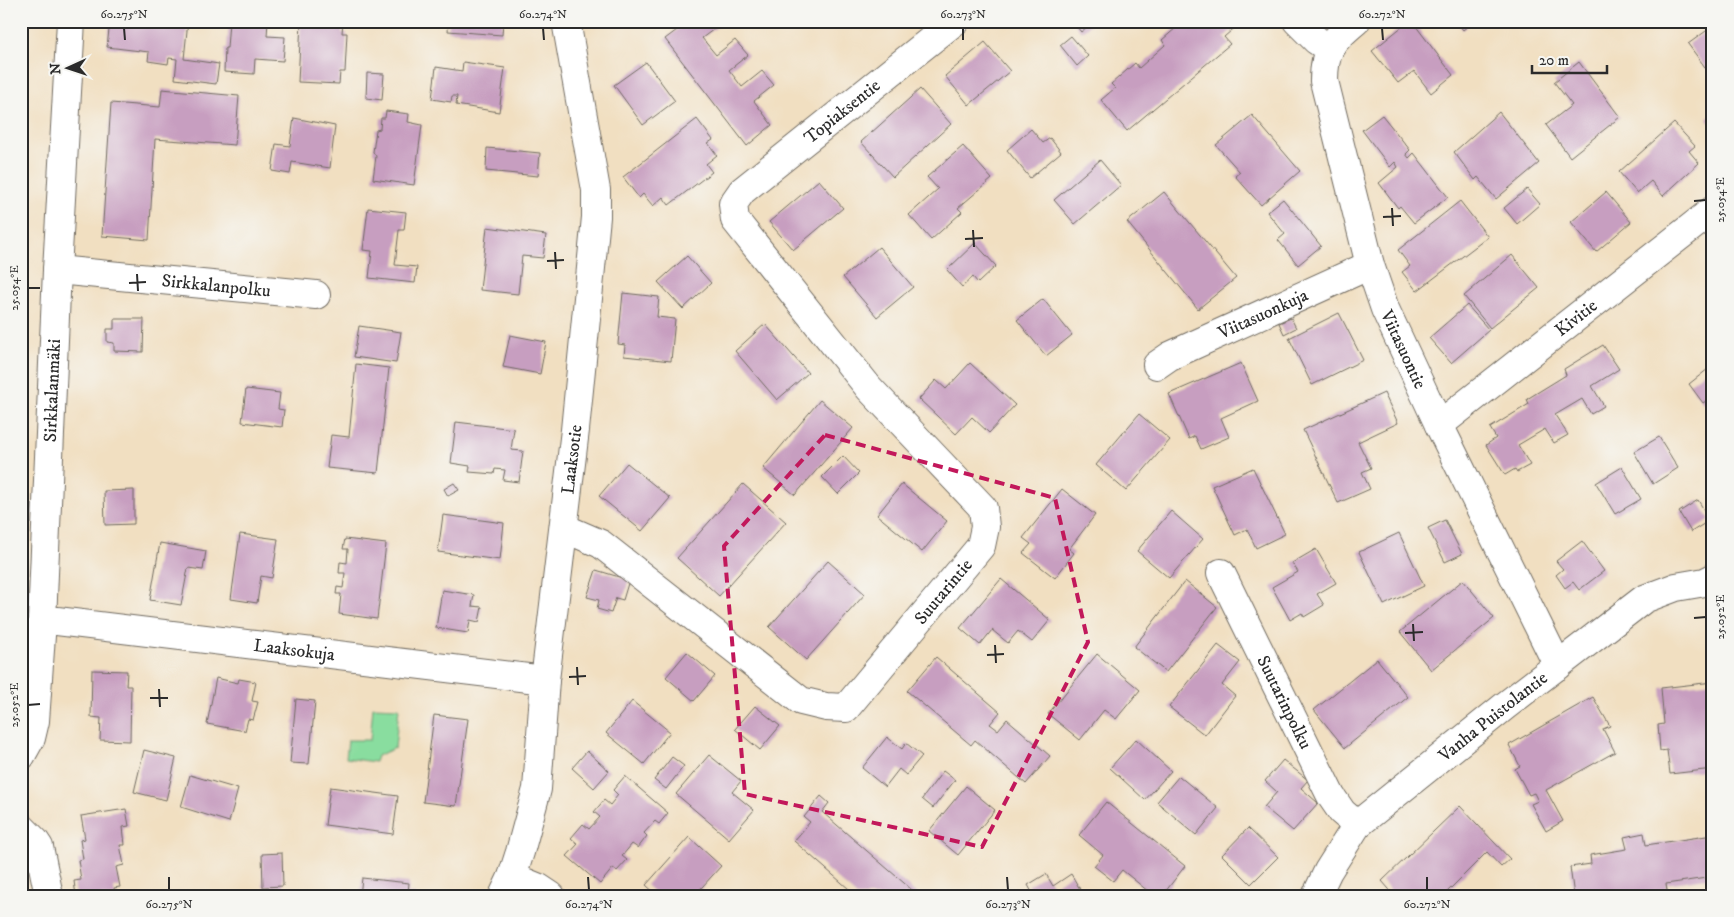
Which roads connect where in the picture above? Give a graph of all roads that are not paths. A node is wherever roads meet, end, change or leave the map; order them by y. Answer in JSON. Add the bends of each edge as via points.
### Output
{"nodes":[{"id":1,"x":71,"y":21,"type":"edge"},
{"id":2,"x":566,"y":21,"type":"edge"},
{"id":3,"x":954,"y":21,"type":"edge"},
{"id":4,"x":1297,"y":21,"type":"edge"},
{"id":5,"x":1356,"y":21,"type":"edge"},
{"id":6,"x":1328,"y":48,"type":"junction"},
{"id":7,"x":734,"y":204,"type":"joint"},
{"id":8,"x":1713,"y":210,"type":"edge"},
{"id":9,"x":1370,"y":265,"type":"junction"},
{"id":10,"x":57,"y":270,"type":"junction"},
{"id":11,"x":316,"y":295,"type":"dead end"},
{"id":12,"x":1157,"y":365,"type":"dead end"},
{"id":13,"x":1439,"y":425,"type":"junction"},
{"id":14,"x":564,"y":528,"type":"junction"},
{"id":15,"x":1221,"y":573,"type":"dead end"},
{"id":16,"x":1710,"y":581,"type":"edge"},
{"id":17,"x":42,"y":621,"type":"junction"},
{"id":18,"x":1558,"y":666,"type":"junction"},
{"id":19,"x":545,"y":680,"type":"junction"},
{"id":20,"x":21,"y":756,"type":"edge"},
{"id":21,"x":1357,"y":825,"type":"junction"},
{"id":22,"x":21,"y":826,"type":"edge"},
{"id":23,"x":508,"y":886,"type":"edge"},
{"id":24,"x":49,"y":896,"type":"edge"},
{"id":25,"x":551,"y":896,"type":"edge"},
{"id":26,"x":1316,"y":896,"type":"edge"}],
"edges":[{"from":1,"to":10,"type":"street","name":"Sirkkalanmäki"},
{"from":2,"to":14,"type":"street","name":"Laaksotie","via":[[594,182],[596,218]]},
{"from":3,"to":7,"type":"street","name":"Topiaksentie","via":[[742,191]]},
{"from":4,"to":6,"type":"street"},
{"from":5,"to":6,"type":"street"},
{"from":6,"to":9,"type":"street","name":"Viitasuontie","via":[[1324,81]]},
{"from":7,"to":14,"type":"street","name":"Suutarintie","via":[[735,220],[869,388],[982,508],[985,527],[981,546],[846,708],[801,701],[601,544]]},
{"from":8,"to":13,"type":"street","name":"Kivitie"},
{"from":9,"to":12,"type":"street","name":"Viitasuonkuja","via":[[1170,356]]},
{"from":9,"to":13,"type":"street","name":"Viitasuontie","via":[[1385,309]]},
{"from":10,"to":11,"type":"street","name":"Sirkkalanpolku"},
{"from":10,"to":17,"type":"street","name":"Sirkkalanmäki"},
{"from":13,"to":18,"type":"street","name":"Viitasuontie"},
{"from":14,"to":19,"type":"street","name":"Laaksotie"},
{"from":15,"to":21,"type":"street","name":"Suutarinpolku","via":[[1331,796]]},
{"from":16,"to":18,"type":"street","name":"Vanha Puistolantie","via":[[1676,587],[1644,599]]},
{"from":17,"to":19,"type":"street","name":"Laaksokuja"},
{"from":17,"to":20,"type":"street","name":"Sirkkalanmäki","via":[[35,721],[31,738]]},
{"from":18,"to":21,"type":"street","name":"Vanha Puistolantie"},
{"from":19,"to":23,"type":"street","name":"Laaksotie","via":[[537,789]]},
{"from":21,"to":26,"type":"street","name":"Vanha Puistolantie"},
{"from":22,"to":24,"type":"street","via":[[39,847]]},
{"from":23,"to":25,"type":"street","via":[[539,888]]}]}
